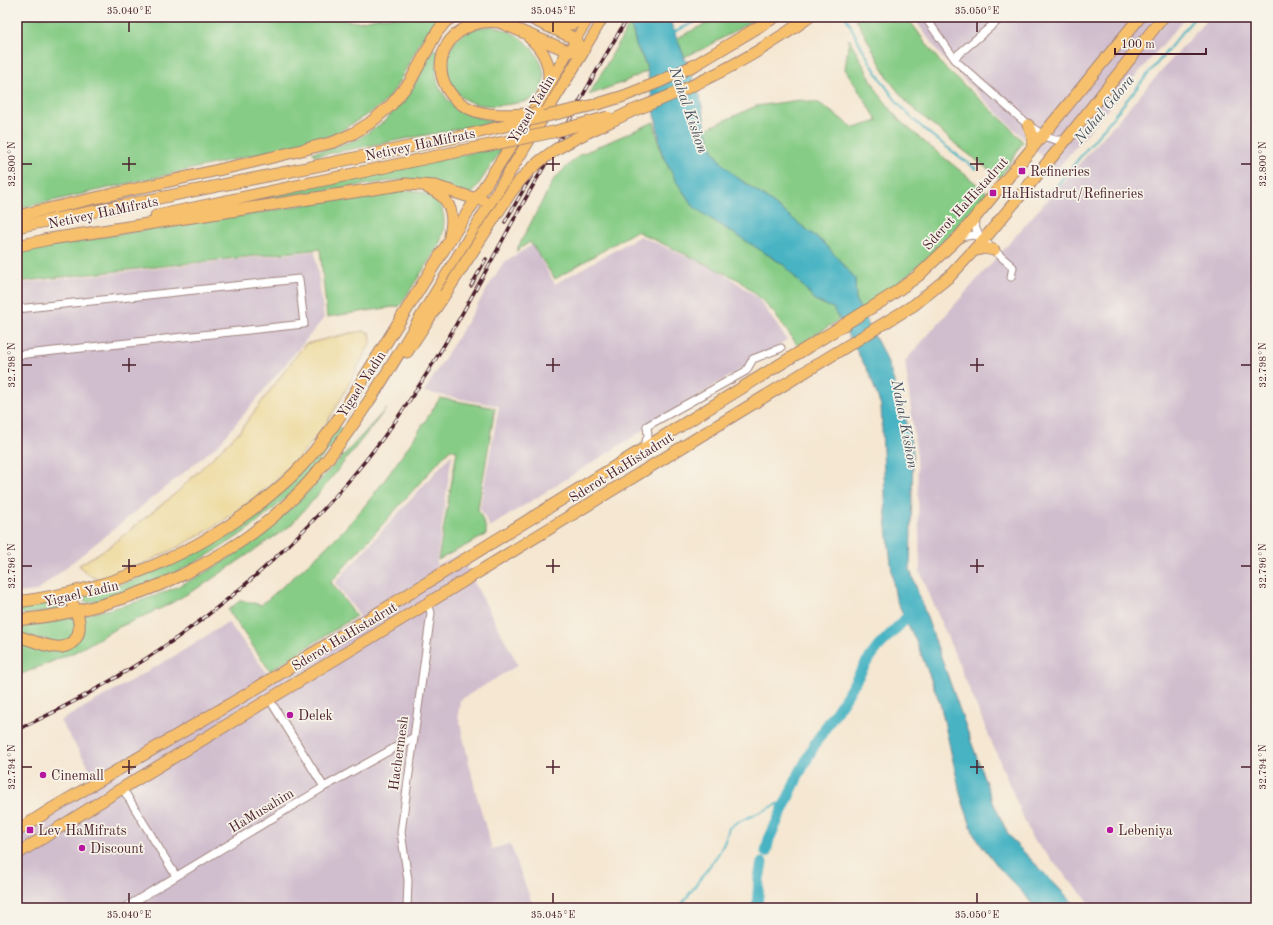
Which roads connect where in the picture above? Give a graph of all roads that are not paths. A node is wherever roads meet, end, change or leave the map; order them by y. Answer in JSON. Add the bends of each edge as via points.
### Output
{"nodes":[{"id":1,"x":452,"y":17,"type":"edge"},
{"id":2,"x":528,"y":17,"type":"edge"},
{"id":3,"x":588,"y":17,"type":"edge"},
{"id":4,"x":604,"y":17,"type":"edge"},
{"id":5,"x":775,"y":17,"type":"edge"},
{"id":6,"x":808,"y":17,"type":"edge"},
{"id":7,"x":926,"y":17,"type":"edge"},
{"id":8,"x":1002,"y":17,"type":"edge"},
{"id":9,"x":1140,"y":17,"type":"edge"},
{"id":10,"x":1163,"y":17,"type":"edge"},
{"id":11,"x":550,"y":26,"type":"junction"},
{"id":12,"x":514,"y":27,"type":"junction"},
{"id":13,"x":576,"y":39,"type":"junction"},
{"id":14,"x":568,"y":51,"type":"junction"},
{"id":15,"x":583,"y":52,"type":"junction"},
{"id":16,"x":954,"y":58,"type":"junction"},
{"id":17,"x":548,"y":88,"type":"junction"},
{"id":18,"x":632,"y":111,"type":"junction"},
{"id":19,"x":566,"y":112,"type":"junction"},
{"id":20,"x":1028,"y":125,"type":"junction"},
{"id":21,"x":1046,"y":132,"type":"junction"},
{"id":22,"x":1066,"y":140,"type":"junction"},
{"id":23,"x":1032,"y":149,"type":"junction"},
{"id":24,"x":230,"y":183,"type":"junction"},
{"id":25,"x":418,"y":184,"type":"junction"},
{"id":26,"x":476,"y":200,"type":"junction"},
{"id":27,"x":493,"y":200,"type":"junction"},
{"id":28,"x":976,"y":216,"type":"junction"},
{"id":29,"x":17,"y":217,"type":"edge"},
{"id":30,"x":17,"y":227,"type":"edge"},
{"id":31,"x":959,"y":236,"type":"junction"},
{"id":32,"x":44,"y":240,"type":"junction"},
{"id":33,"x":983,"y":240,"type":"junction"},
{"id":34,"x":448,"y":242,"type":"junction"},
{"id":35,"x":17,"y":246,"type":"edge"},
{"id":36,"x":994,"y":250,"type":"junction"},
{"id":37,"x":973,"y":252,"type":"junction"},
{"id":38,"x":1011,"y":277,"type":"dead end"},
{"id":39,"x":17,"y":309,"type":"edge"},
{"id":40,"x":781,"y":348,"type":"dead end"},
{"id":41,"x":17,"y":355,"type":"edge"},
{"id":42,"x":363,"y":410,"type":"junction"},
{"id":43,"x":647,"y":426,"type":"junction"},
{"id":44,"x":666,"y":435,"type":"junction"},
{"id":45,"x":642,"y":449,"type":"junction"},
{"id":46,"x":64,"y":594,"type":"junction"},
{"id":47,"x":17,"y":602,"type":"edge"},
{"id":48,"x":428,"y":603,"type":"junction"},
{"id":49,"x":77,"y":611,"type":"junction"},
{"id":50,"x":17,"y":620,"type":"edge"},
{"id":51,"x":17,"y":636,"type":"edge"},
{"id":52,"x":273,"y":705,"type":"dead end"},
{"id":53,"x":414,"y":737,"type":"junction"},
{"id":54,"x":324,"y":787,"type":"junction"},
{"id":55,"x":126,"y":794,"type":"dead end"},
{"id":56,"x":17,"y":831,"type":"edge"},
{"id":57,"x":17,"y":854,"type":"edge"},
{"id":58,"x":176,"y":876,"type":"junction"},
{"id":59,"x":124,"y":908,"type":"edge"},
{"id":60,"x":407,"y":908,"type":"edge"}],
"edges":[{"from":1,"to":29,"type":"highway","via":[[437,32],[410,82],[391,106],[352,134],[334,142],[254,162]]},
{"from":2,"to":11,"type":"highway"},
{"from":3,"to":11,"type":"highway","via":[[572,24]]},
{"from":3,"to":13,"type":"main road","name":"Yigael Yadin"},
{"from":4,"to":15,"type":"main road","name":"Yigael Yadin"},
{"from":5,"to":19,"type":"highway","name":"Netivey HaMifrats","bridge":true,"via":[[695,65],[652,85],[618,98]]},
{"from":6,"to":18,"type":"highway","name":"Netivey HaMifrats","via":[[707,79]]},
{"from":7,"to":16,"type":"street"},
{"from":8,"to":16,"type":"street"},
{"from":9,"to":21,"type":"highway","name":"Sderot HaHistadrut"},
{"from":10,"to":22,"type":"highway","name":"Sderot HaHistadrut"},
{"from":11,"to":13,"type":"highway"},
{"from":12,"to":14,"type":"highway"},
{"from":12,"to":17,"type":"highway","via":[[540,47],[550,74]]},
{"from":12,"to":19,"type":"highway","bridge":true,"via":[[490,21],[468,26],[458,32],[443,52],[440,64],[441,77],[447,89],[455,100],[464,106],[496,115]]},
{"from":13,"to":14,"type":"main road","name":"Yigael Yadin"},
{"from":13,"to":15,"type":"highway"},
{"from":14,"to":15,"type":"highway"},
{"from":14,"to":17,"type":"highway","name":"Yigael Yadin"},
{"from":15,"to":27,"type":"highway","name":"Yigael Yadin"},
{"from":16,"to":20,"type":"street"},
{"from":17,"to":26,"type":"highway","name":"Yigael Yadin"},
{"from":18,"to":32,"type":"highway","name":"Netivey HaMifrats","bridge":true,"via":[[552,132]]},
{"from":18,"to":42,"type":"highway","bridge":true,"via":[[546,155],[518,182],[417,339]]},
{"from":19,"to":24,"type":"highway","name":"Netivey HaMifrats","bridge":true,"via":[[458,137]]},
{"from":20,"to":21,"type":"street"},
{"from":20,"to":23,"type":"highway","via":[[1032,131]]},
{"from":21,"to":22,"type":"street","via":[[1056,140]]},
{"from":21,"to":23,"type":"highway","name":"Sderot HaHistadrut"},
{"from":22,"to":33,"type":"highway","name":"Sderot HaHistadrut"},
{"from":23,"to":28,"type":"highway","name":"Sderot HaHistadrut"},
{"from":24,"to":29,"type":"highway"},
{"from":24,"to":30,"type":"highway","name":"Netivey HaMifrats"},
{"from":25,"to":26,"type":"highway","via":[[435,186]]},
{"from":25,"to":32,"type":"highway","via":[[390,185]]},
{"from":25,"to":34,"type":"highway","via":[[436,192],[450,207],[452,222]]},
{"from":26,"to":27,"type":"highway"},
{"from":26,"to":34,"type":"highway","name":"Yigael Yadin"},
{"from":27,"to":42,"type":"highway","name":"Yigael Yadin"},
{"from":28,"to":31,"type":"highway","name":"Sderot HaHistadrut"},
{"from":28,"to":33,"type":"street","via":[[976,228]]},
{"from":31,"to":33,"type":"street","via":[[974,235]]},
{"from":31,"to":44,"type":"highway","name":"Sderot HaHistadrut","via":[[918,276],[887,298]]},
{"from":32,"to":35,"type":"highway","name":"Netivey HaMifrats"},
{"from":33,"to":36,"type":"street"},
{"from":33,"to":37,"type":"highway","name":"Sderot HaHistadrut"},
{"from":34,"to":46,"type":"highway","name":"Yigael Yadin","via":[[340,416],[292,477],[232,524],[172,558],[115,581]]},
{"from":36,"to":37,"type":"highway","via":[[984,248]]},
{"from":36,"to":38,"type":"street","via":[[1013,267]]},
{"from":37,"to":48,"type":"highway","name":"Sderot HaHistadrut","via":[[950,276],[896,317]]},
{"from":39,"to":41,"type":"street","via":[[299,279],[304,324]]},
{"from":40,"to":43,"type":"street","via":[[753,359],[746,371]]},
{"from":42,"to":49,"type":"highway","name":"Yigael Yadin","via":[[314,476],[272,518],[254,532],[222,553],[156,586]]},
{"from":43,"to":44,"type":"street","via":[[655,434]]},
{"from":43,"to":45,"type":"street","via":[[648,436]]},
{"from":44,"to":45,"type":"highway","name":"Sderot HaHistadrut"},
{"from":45,"to":56,"type":"highway","name":"Sderot HaHistadrut","via":[[247,694]]},
{"from":46,"to":47,"type":"highway","name":"Yigael Yadin"},
{"from":46,"to":49,"type":"highway"},
{"from":48,"to":53,"type":"street","name":"Hachermesh","via":[[431,613]]},
{"from":48,"to":57,"type":"highway","name":"Sderot HaHistadrut"},
{"from":49,"to":50,"type":"highway","name":"Yigael Yadin"},
{"from":49,"to":51,"type":"highway","via":[[79,631],[75,640],[67,646],[52,647]]},
{"from":52,"to":54,"type":"street"},
{"from":53,"to":54,"type":"street","name":"HaMusahim"},
{"from":53,"to":60,"type":"street","name":"Hachermesh","via":[[401,832],[408,880]]},
{"from":54,"to":58,"type":"street","name":"HaMusahim"},
{"from":55,"to":58,"type":"street"},
{"from":58,"to":59,"type":"street","name":"HaMusahim"}]}
